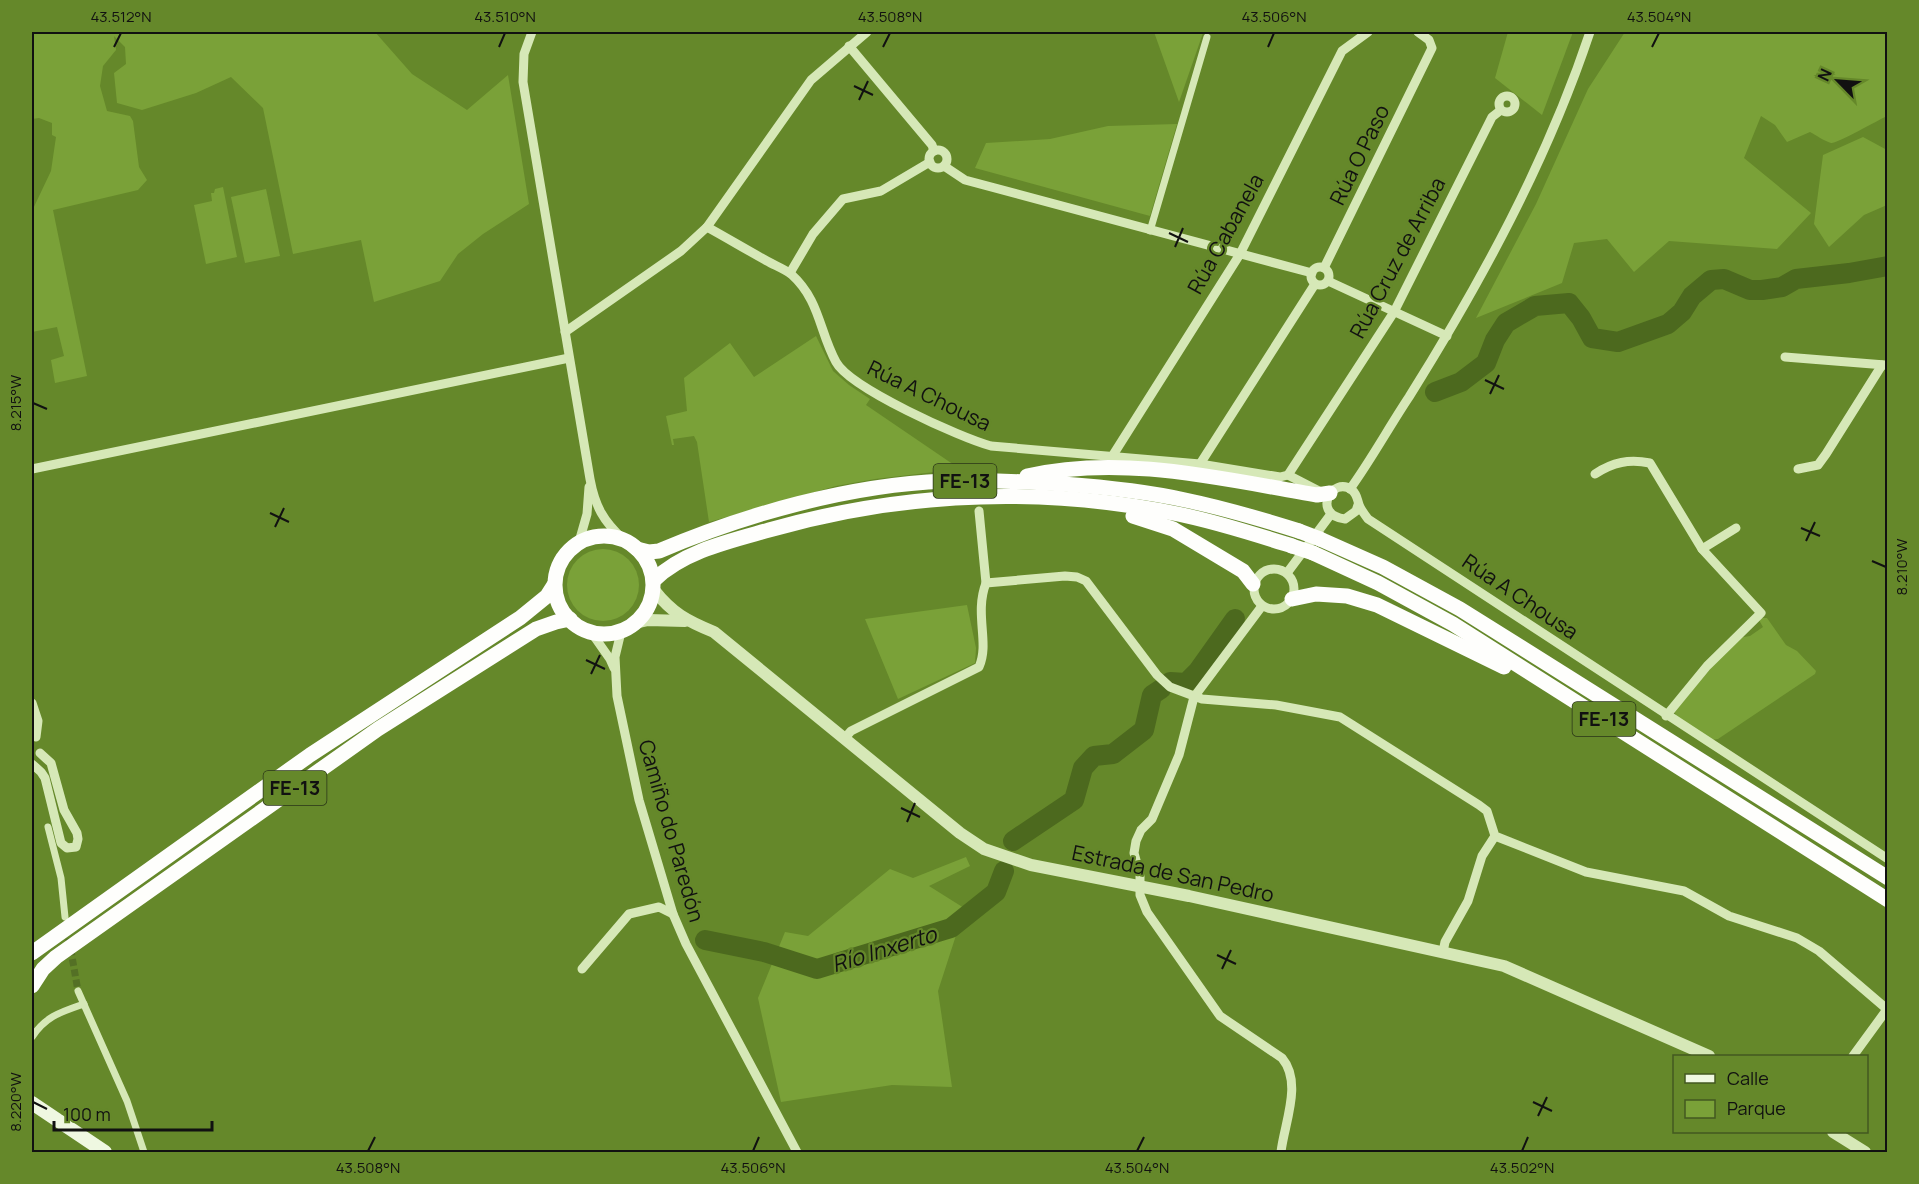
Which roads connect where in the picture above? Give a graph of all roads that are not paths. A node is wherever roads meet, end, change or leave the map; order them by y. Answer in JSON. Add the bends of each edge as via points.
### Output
{"nodes":[{"id":1,"x":532,"y":32,"type":"edge"},
{"id":2,"x":867,"y":32,"type":"edge"},
{"id":3,"x":1368,"y":32,"type":"edge"},
{"id":4,"x":1418,"y":32,"type":"edge"},
{"id":5,"x":1590,"y":32,"type":"edge"},
{"id":6,"x":1207,"y":37,"type":"dead end"},
{"id":7,"x":849,"y":46,"type":"junction"},
{"id":8,"x":1501,"y":110,"type":"dead end"},
{"id":9,"x":934,"y":151,"type":"junction"},
{"id":10,"x":930,"y":162,"type":"junction"},
{"id":11,"x":944,"y":166,"type":"junction"},
{"id":12,"x":707,"y":227,"type":"junction"},
{"id":13,"x":1150,"y":231,"type":"junction"},
{"id":14,"x":1240,"y":254,"type":"junction"},
{"id":15,"x":1324,"y":268,"type":"junction"},
{"id":16,"x":790,"y":273,"type":"junction"},
{"id":17,"x":1312,"y":273,"type":"junction"},
{"id":18,"x":1328,"y":281,"type":"junction"},
{"id":19,"x":1315,"y":284,"type":"junction"},
{"id":20,"x":1394,"y":312,"type":"junction"},
{"id":21,"x":565,"y":332,"type":"junction"},
{"id":22,"x":1447,"y":336,"type":"junction"},
{"id":23,"x":1785,"y":357,"type":"dead end"},
{"id":24,"x":569,"y":358,"type":"junction"},
{"id":25,"x":1885,"y":365,"type":"edge"},
{"id":26,"x":1113,"y":455,"type":"junction"},
{"id":27,"x":1200,"y":464,"type":"junction"},
{"id":28,"x":32,"y":469,"type":"edge"},
{"id":29,"x":1798,"y":469,"type":"dead end"},
{"id":30,"x":1595,"y":474,"type":"dead end"},
{"id":31,"x":1284,"y":476,"type":"junction"},
{"id":32,"x":590,"y":479,"type":"junction"},
{"id":33,"x":1006,"y":480,"type":"junction"},
{"id":34,"x":1350,"y":489,"type":"junction"},
{"id":35,"x":1327,"y":493,"type":"junction"},
{"id":36,"x":1054,"y":498,"type":"junction"},
{"id":37,"x":1358,"y":505,"type":"junction"},
{"id":38,"x":979,"y":511,"type":"dead end"},
{"id":39,"x":1331,"y":514,"type":"junction"},
{"id":40,"x":1736,"y":528,"type":"dead end"},
{"id":41,"x":579,"y":542,"type":"junction"},
{"id":42,"x":630,"y":544,"type":"junction"},
{"id":43,"x":1702,"y":549,"type":"junction"},
{"id":44,"x":1287,"y":573,"type":"junction"},
{"id":45,"x":986,"y":584,"type":"junction"},
{"id":46,"x":554,"y":585,"type":"junction"},
{"id":47,"x":654,"y":585,"type":"junction"},
{"id":48,"x":1253,"y":585,"type":"junction"},
{"id":49,"x":1292,"y":599,"type":"junction"},
{"id":50,"x":1262,"y":606,"type":"junction"},
{"id":51,"x":570,"y":619,"type":"junction"},
{"id":52,"x":686,"y":621,"type":"junction"},
{"id":53,"x":635,"y":623,"type":"junction"},
{"id":54,"x":591,"y":632,"type":"junction"},
{"id":55,"x":621,"y":632,"type":"junction"},
{"id":56,"x":615,"y":672,"type":"junction"},
{"id":57,"x":1194,"y":697,"type":"junction"},
{"id":58,"x":1578,"y":702,"type":"junction"},
{"id":59,"x":32,"y":703,"type":"edge"},
{"id":60,"x":1666,"y":716,"type":"junction"},
{"id":61,"x":34,"y":736,"type":"edge"},
{"id":62,"x":844,"y":739,"type":"junction"},
{"id":63,"x":40,"y":753,"type":"junction"},
{"id":64,"x":32,"y":763,"type":"edge"},
{"id":65,"x":48,"y":826,"type":"dead end"},
{"id":66,"x":1495,"y":836,"type":"junction"},
{"id":67,"x":1887,"y":859,"type":"edge"},
{"id":68,"x":1887,"y":878,"type":"edge"},
{"id":69,"x":1139,"y":886,"type":"junction"},
{"id":70,"x":1887,"y":900,"type":"edge"},
{"id":71,"x":673,"y":914,"type":"junction"},
{"id":72,"x":65,"y":917,"type":"tunnel mouth"},
{"id":73,"x":1443,"y":952,"type":"junction"},
{"id":74,"x":32,"y":953,"type":"edge"},
{"id":75,"x":582,"y":969,"type":"dead end"},
{"id":76,"x":33,"y":983,"type":"edge"},
{"id":77,"x":78,"y":991,"type":"tunnel mouth"},
{"id":78,"x":84,"y":1004,"type":"junction"},
{"id":79,"x":1887,"y":1009,"type":"edge"},
{"id":80,"x":32,"y":1037,"type":"edge"},
{"id":81,"x":1707,"y":1055,"type":"edge"},
{"id":82,"x":1854,"y":1055,"type":"edge"},
{"id":83,"x":32,"y":1092,"type":"edge"},
{"id":84,"x":32,"y":1103,"type":"edge"},
{"id":85,"x":54,"y":1117,"type":"junction"},
{"id":86,"x":1836,"y":1133,"type":"edge"},
{"id":87,"x":105,"y":1152,"type":"edge"},
{"id":88,"x":144,"y":1152,"type":"edge"},
{"id":89,"x":797,"y":1152,"type":"edge"},
{"id":90,"x":1281,"y":1152,"type":"edge"},
{"id":91,"x":1865,"y":1152,"type":"edge"}],
"edges":[{"from":1,"to":21,"type":"street","via":[[524,54],[523,82]]},
{"from":2,"to":7,"type":"street"},
{"from":3,"to":14,"type":"street","name":"Rúa Cabanela","via":[[1342,51]]},
{"from":4,"to":15,"type":"street","name":"Rúa O Paso","via":[[1429,40],[1432,48]]},
{"from":5,"to":22,"type":"street","via":[[1532,175]]},
{"from":6,"to":13,"type":"street"},
{"from":7,"to":9,"type":"street"},
{"from":7,"to":12,"type":"street","via":[[811,80]]},
{"from":8,"to":20,"type":"street","name":"Rúa Cruz de Arriba","via":[[1492,117]]},
{"from":9,"to":10,"type":"street"},
{"from":9,"to":11,"type":"street","via":[[947,155]]},
{"from":10,"to":11,"type":"street","via":[[936,168]]},
{"from":10,"to":16,"type":"street","via":[[881,191],[843,199],[813,234]]},
{"from":11,"to":13,"type":"street","via":[[965,180]]},
{"from":12,"to":16,"type":"street","name":"Rúa A Chousa"},
{"from":12,"to":21,"type":"street","via":[[681,251]]},
{"from":13,"to":14,"type":"street"},
{"from":14,"to":17,"type":"street"},
{"from":14,"to":26,"type":"street","name":"Rúa Cabanela"},
{"from":15,"to":17,"type":"street"},
{"from":15,"to":18,"type":"street","via":[[1329,273]]},
{"from":16,"to":26,"type":"street","name":"Rúa A Chousa","via":[[812,298],[837,363],[858,383],[914,413],[991,446]]},
{"from":17,"to":19,"type":"street"},
{"from":18,"to":19,"type":"street"},
{"from":18,"to":20,"type":"street"},
{"from":19,"to":27,"type":"street"},
{"from":20,"to":22,"type":"street"},
{"from":20,"to":31,"type":"street","name":"Rúa Cruz de Arriba"},
{"from":21,"to":24,"type":"street"},
{"from":22,"to":34,"type":"street"},
{"from":23,"to":25,"type":"street"},
{"from":24,"to":28,"type":"street"},
{"from":24,"to":32,"type":"street"},
{"from":25,"to":29,"type":"street","via":[[1818,465]]},
{"from":26,"to":27,"type":"street","name":"Rúa A Chousa"},
{"from":27,"to":31,"type":"street","name":"Rúa A Chousa"},
{"from":30,"to":43,"type":"street","via":[[1608,465],[1633,460],[1650,463]]},
{"from":31,"to":35,"type":"street","name":"Rúa A Chousa"},
{"from":32,"to":41,"type":"street","via":[[587,514]]},
{"from":32,"to":42,"type":"street","via":[[602,517]]},
{"from":33,"to":35,"type":"highway","via":[[1093,467],[1145,469],[1317,495]]},
{"from":33,"to":42,"type":"highway","number":"FE-13","via":[[877,487],[741,520],[659,551],[649,552]]},
{"from":33,"to":68,"type":"highway","number":"FE-13","bridge":true,"via":[[1120,488],[1183,499],[1299,531],[1383,567],[1460,609]]},
{"from":34,"to":35,"type":"street","via":[[1340,487]]},
{"from":34,"to":37,"type":"street","via":[[1357,496]]},
{"from":35,"to":39,"type":"street"},
{"from":36,"to":47,"type":"highway","number":"FE-13","via":[[1016,495],[943,499],[815,517],[681,559]]},
{"from":36,"to":48,"type":"highway","via":[[1162,525],[1243,571]]},
{"from":36,"to":58,"type":"highway","number":"FE-13","bridge":true,"via":[[1179,514],[1312,553],[1453,624]]},
{"from":37,"to":39,"type":"street","via":[[1345,519]]},
{"from":37,"to":60,"type":"street","name":"Rúa A Chousa","via":[[1368,519]]},
{"from":38,"to":45,"type":"street"},
{"from":39,"to":44,"type":"street"},
{"from":40,"to":43,"type":"street"},
{"from":41,"to":42,"type":"highway","number":"FE-13","via":[[601,535],[618,537]]},
{"from":41,"to":46,"type":"highway","number":"FE-13","via":[[560,562]]},
{"from":42,"to":47,"type":"highway","via":[[650,566]]},
{"from":43,"to":60,"type":"street","via":[[1761,613],[1707,666]]},
{"from":44,"to":48,"type":"street","via":[[1272,568],[1263,571]]},
{"from":44,"to":49,"type":"street","via":[[1292,579]]},
{"from":45,"to":57,"type":"street","via":[[1065,576],[1086,580],[1157,675],[1170,687]]},
{"from":45,"to":62,"type":"street","via":[[980,618],[984,656],[979,667],[851,731]]},
{"from":46,"to":51,"type":"highway","via":[[561,608]]},
{"from":46,"to":74,"type":"highway","number":"FE-13","via":[[547,596],[520,618],[310,755]]},
{"from":47,"to":52,"type":"street","via":[[663,601]]},
{"from":47,"to":53,"type":"highway","number":"FE-13","via":[[644,615]]},
{"from":48,"to":50,"type":"street","via":[[1253,593]]},
{"from":49,"to":50,"type":"street","via":[[1278,609]]},
{"from":49,"to":58,"type":"highway","via":[[1316,594],[1347,596],[1377,605]]},
{"from":50,"to":57,"type":"street"},
{"from":51,"to":54,"type":"highway"},
{"from":51,"to":76,"type":"highway","number":"FE-13","via":[[536,629],[378,729],[56,957]]},
{"from":52,"to":53,"type":"street"},
{"from":52,"to":62,"type":"street","name":"Estrada de San Pedro","via":[[714,632]]},
{"from":53,"to":55,"type":"highway","number":"FE-13"},
{"from":54,"to":55,"type":"highway"},
{"from":54,"to":56,"type":"street"},
{"from":55,"to":56,"type":"street"},
{"from":56,"to":71,"type":"street","name":"Camiño do Paredón","via":[[616,696],[639,800]]},
{"from":57,"to":66,"type":"street","via":[[1276,705],[1340,717],[1487,811]]},
{"from":57,"to":69,"type":"street","via":[[1179,755],[1152,819],[1136,841]]},
{"from":58,"to":70,"type":"highway","number":"FE-13"},
{"from":59,"to":61,"type":"street","via":[[38,721]]},
{"from":60,"to":67,"type":"street","name":"Rúa A Chousa"},
{"from":61,"to":63,"type":"street"},
{"from":62,"to":69,"type":"street","name":"Estrada de San Pedro","via":[[984,849],[1032,865]]},
{"from":63,"to":64,"type":"street"},
{"from":63,"to":64,"type":"street","via":[[51,763],[64,810],[76,829],[76,847],[67,848],[61,843],[45,778]]},
{"from":65,"to":72,"type":"street","via":[[61,878]]},
{"from":66,"to":73,"type":"street","via":[[1482,856],[1468,901]]},
{"from":66,"to":79,"type":"street","via":[[1586,872],[1684,891],[1728,916],[1797,938],[1819,951]]},
{"from":69,"to":73,"type":"street","name":"Estrada de San Pedro"},
{"from":69,"to":90,"type":"street","via":[[1147,912],[1221,1016],[1289,1066],[1290,1099]]},
{"from":71,"to":75,"type":"street","via":[[658,907],[629,914]]},
{"from":71,"to":89,"type":"street","name":"Camiño do Paredón"},
{"from":73,"to":81,"type":"street","name":"Estrada de San Pedro","via":[[1504,966]]},
{"from":77,"to":78,"type":"street"},
{"from":78,"to":80,"type":"street","via":[[58,1013],[41,1024]]},
{"from":78,"to":88,"type":"street","via":[[127,1101]]},
{"from":79,"to":82,"type":"street"},
{"from":83,"to":85,"type":"main road"},
{"from":84,"to":85,"type":"main road"},
{"from":85,"to":87,"type":"main road"},
{"from":86,"to":91,"type":"street"}]}
